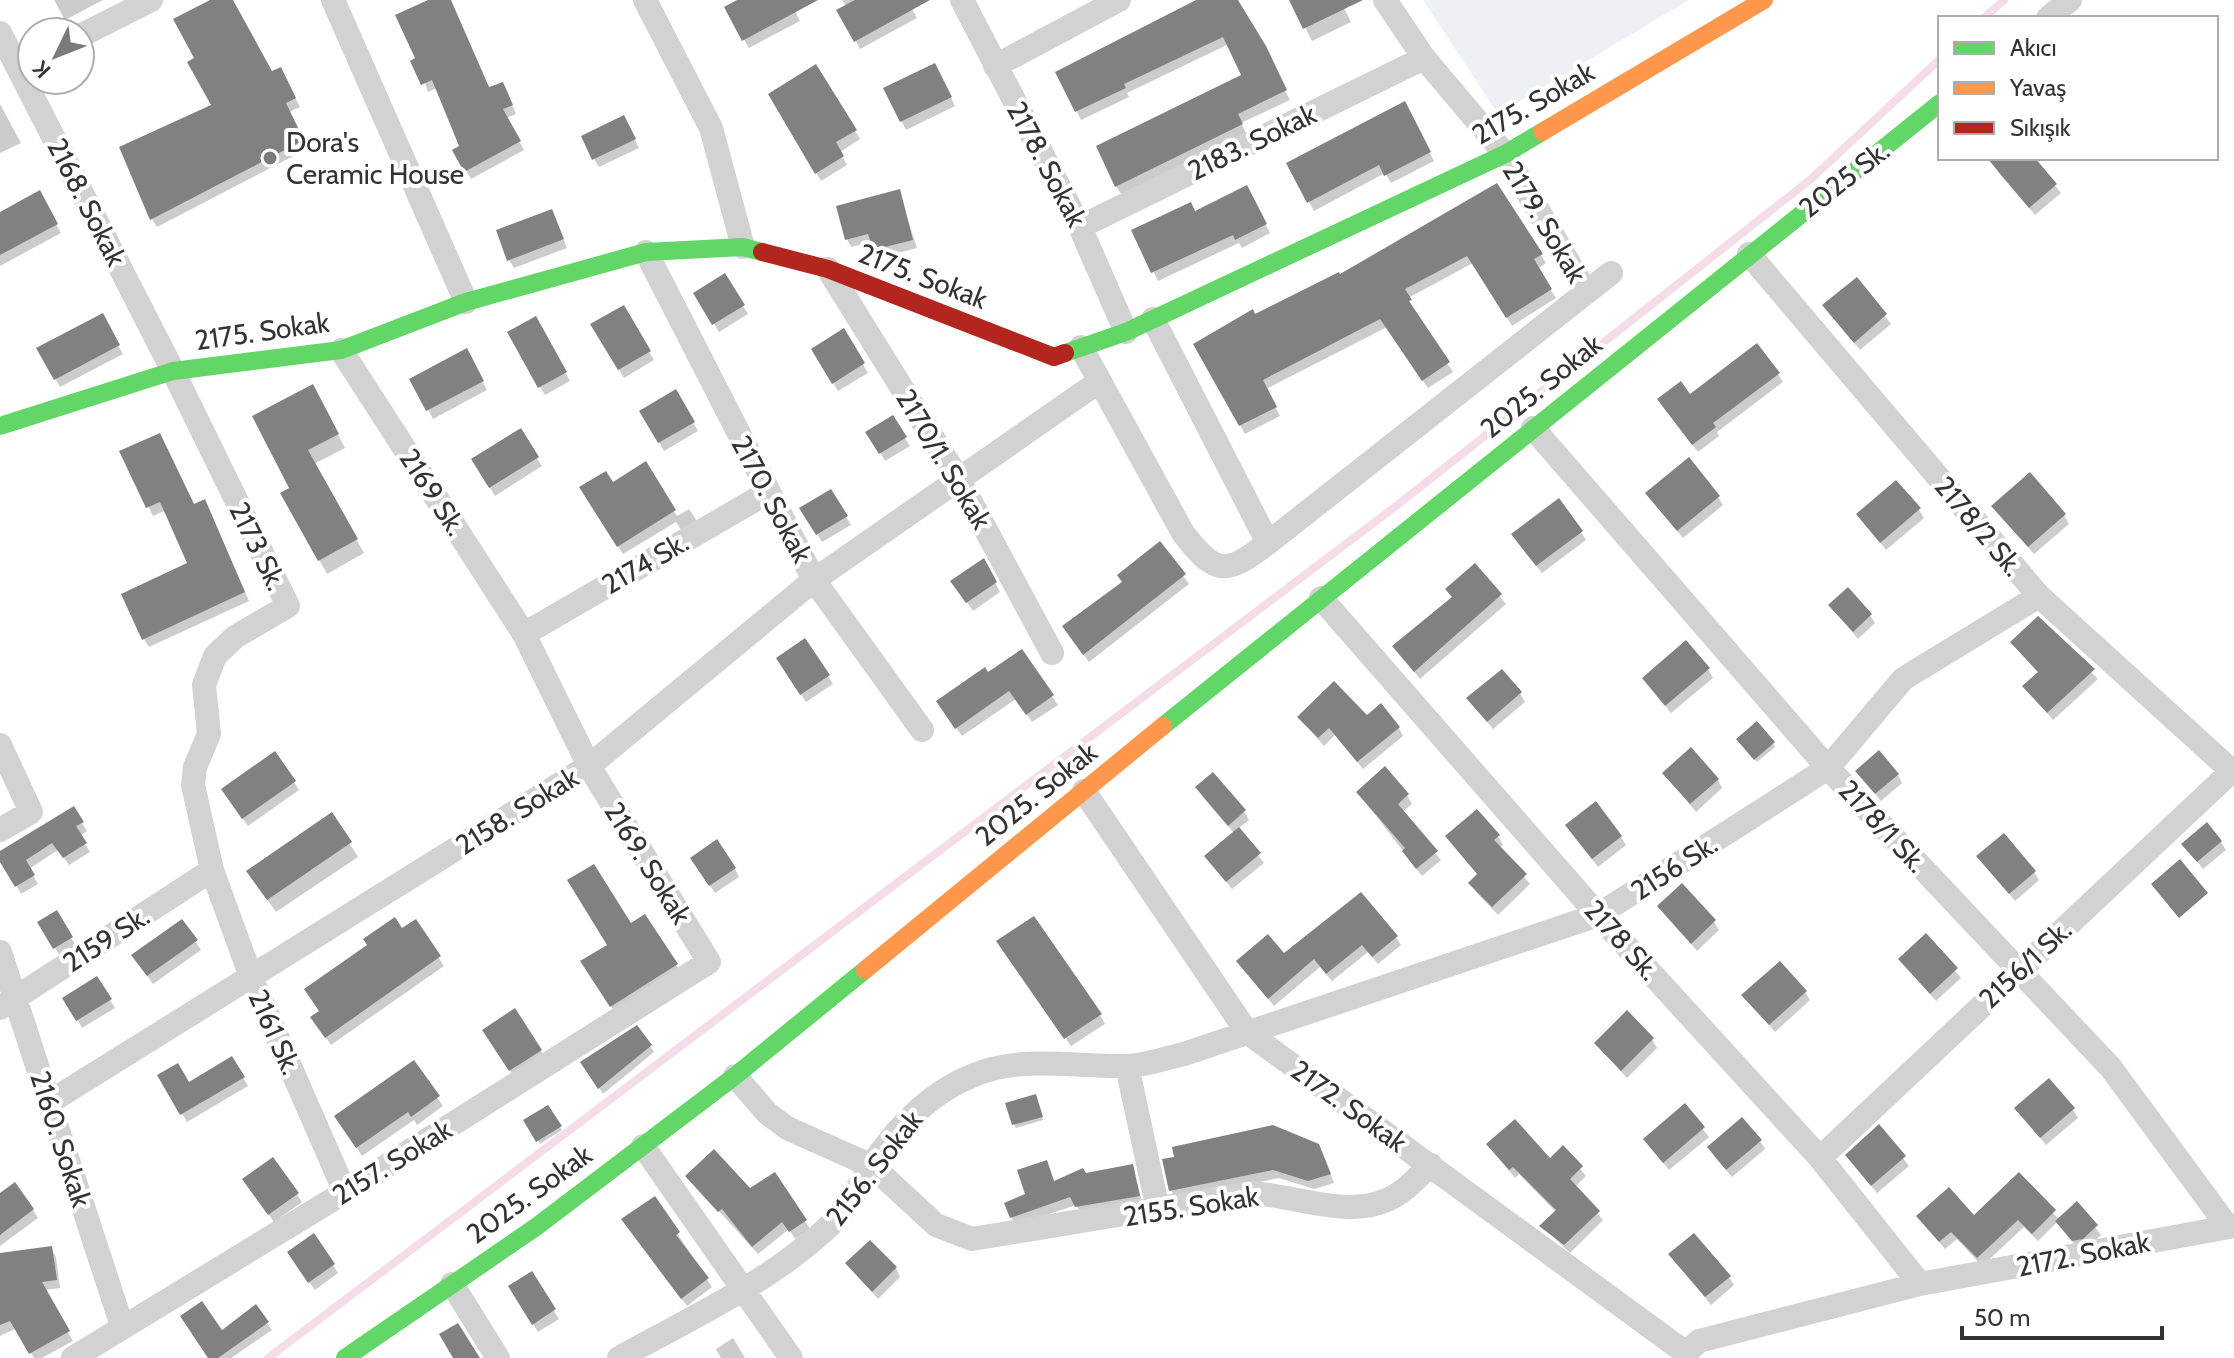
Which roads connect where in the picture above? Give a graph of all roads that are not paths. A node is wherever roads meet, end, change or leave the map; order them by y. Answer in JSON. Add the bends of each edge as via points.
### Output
{"nodes":[{"id":1,"x":151,"y":0,"type":"edge"},
{"id":2,"x":333,"y":0,"type":"edge"},
{"id":3,"x":645,"y":0,"type":"edge"},
{"id":4,"x":962,"y":0,"type":"edge"},
{"id":5,"x":1119,"y":0,"type":"edge"},
{"id":6,"x":1385,"y":0,"type":"edge"},
{"id":7,"x":1764,"y":0,"type":"edge"},
{"id":8,"x":2070,"y":0,"type":"edge"},
{"id":9,"x":2050,"y":16,"type":"edge"},
{"id":10,"x":96,"y":28,"type":"edge"},
{"id":11,"x":0,"y":33,"type":"edge"},
{"id":12,"x":1424,"y":58,"type":"junction"},
{"id":13,"x":16,"y":66,"type":"edge"},
{"id":14,"x":995,"y":66,"type":"junction"},
{"id":15,"x":31,"y":96,"type":"edge"},
{"id":16,"x":1938,"y":105,"type":"edge"},
{"id":17,"x":1505,"y":154,"type":"junction"},
{"id":18,"x":1080,"y":227,"type":"junction"},
{"id":19,"x":743,"y":247,"type":"junction"},
{"id":20,"x":646,"y":252,"type":"junction"},
{"id":21,"x":1749,"y":254,"type":"junction"},
{"id":22,"x":828,"y":269,"type":"junction"},
{"id":23,"x":1611,"y":273,"type":"dead end"},
{"id":24,"x":1586,"y":292,"type":"junction"},
{"id":25,"x":466,"y":302,"type":"junction"},
{"id":26,"x":1153,"y":319,"type":"junction"},
{"id":27,"x":1126,"y":332,"type":"junction"},
{"id":28,"x":1081,"y":347,"type":"junction"},
{"id":29,"x":341,"y":350,"type":"junction"},
{"id":30,"x":173,"y":371,"type":"junction"},
{"id":31,"x":1100,"y":381,"type":"junction"},
{"id":32,"x":0,"y":426,"type":"edge"},
{"id":33,"x":1533,"y":428,"type":"junction"},
{"id":34,"x":959,"y":480,"type":"junction"},
{"id":35,"x":767,"y":493,"type":"junction"},
{"id":36,"x":1268,"y":543,"type":"junction"},
{"id":37,"x":814,"y":580,"type":"junction"},
{"id":38,"x":2039,"y":596,"type":"junction"},
{"id":39,"x":1321,"y":598,"type":"junction"},
{"id":40,"x":524,"y":634,"type":"junction"},
{"id":41,"x":1052,"y":653,"type":"dead end"},
{"id":42,"x":922,"y":730,"type":"dead end"},
{"id":43,"x":0,"y":745,"type":"edge"},
{"id":44,"x":589,"y":766,"type":"junction"},
{"id":45,"x":1828,"y":768,"type":"junction"},
{"id":46,"x":2233,"y":772,"type":"edge"},
{"id":47,"x":193,"y":785,"type":"joint"},
{"id":48,"x":1084,"y":791,"type":"junction"},
{"id":49,"x":0,"y":830,"type":"edge"},
{"id":50,"x":212,"y":870,"type":"junction"},
{"id":51,"x":1598,"y":915,"type":"junction"},
{"id":52,"x":0,"y":952,"type":"edge"},
{"id":53,"x":709,"y":962,"type":"joint"},
{"id":54,"x":2019,"y":969,"type":"junction"},
{"id":55,"x":251,"y":977,"type":"junction"},
{"id":56,"x":8,"y":1003,"type":"edge"},
{"id":57,"x":1247,"y":1032,"type":"junction"},
{"id":58,"x":1127,"y":1066,"type":"junction"},
{"id":59,"x":735,"y":1076,"type":"junction"},
{"id":60,"x":48,"y":1103,"type":"junction"},
{"id":61,"x":643,"y":1146,"type":"junction"},
{"id":62,"x":1820,"y":1158,"type":"junction"},
{"id":63,"x":1431,"y":1165,"type":"junction"},
{"id":64,"x":872,"y":1166,"type":"junction"},
{"id":65,"x":345,"y":1192,"type":"junction"},
{"id":66,"x":1158,"y":1210,"type":"junction"},
{"id":67,"x":2231,"y":1226,"type":"edge"},
{"id":68,"x":452,"y":1284,"type":"junction"},
{"id":69,"x":1920,"y":1284,"type":"junction"},
{"id":70,"x":745,"y":1288,"type":"junction"},
{"id":71,"x":122,"y":1326,"type":"junction"},
{"id":72,"x":1690,"y":1351,"type":"edge"},
{"id":73,"x":73,"y":1358,"type":"edge"},
{"id":74,"x":345,"y":1358,"type":"edge"},
{"id":75,"x":498,"y":1358,"type":"edge"},
{"id":76,"x":619,"y":1358,"type":"edge"},
{"id":77,"x":791,"y":1358,"type":"edge"}],
"edges":[{"from":1,"to":10,"type":"street"},
{"from":2,"to":25,"type":"street"},
{"from":3,"to":19,"type":"street","via":[[711,128]]},
{"from":4,"to":14,"type":"street","name":"2178. Sokak"},
{"from":5,"to":14,"type":"street"},
{"from":6,"to":12,"type":"street","name":"2179. Sokak"},
{"from":7,"to":17,"type":"street","name":"2175. Sokak"},
{"from":8,"to":9,"type":"street"},
{"from":11,"to":13,"type":"street","name":"2168. Sokak"},
{"from":12,"to":17,"type":"street","name":"2179. Sokak"},
{"from":12,"to":18,"type":"street","name":"2183. Sokak"},
{"from":14,"to":18,"type":"street","name":"2178. Sokak"},
{"from":15,"to":30,"type":"street","name":"2168. Sokak"},
{"from":16,"to":21,"type":"street","name":"2025 Sk."},
{"from":17,"to":24,"type":"street","name":"2179. Sokak"},
{"from":17,"to":26,"type":"street","name":"2175. Sokak"},
{"from":18,"to":27,"type":"street","name":"2178. Sokak"},
{"from":19,"to":20,"type":"street","name":"2175. Sokak"},
{"from":19,"to":22,"type":"street","name":"2175. Sokak"},
{"from":20,"to":25,"type":"street","name":"2175. Sokak"},
{"from":20,"to":35,"type":"street","name":"2170. Sokak"},
{"from":21,"to":33,"type":"street","name":"2025. Sokak"},
{"from":21,"to":38,"type":"street","name":"2178/2 Sk."},
{"from":22,"to":28,"type":"street","name":"2175. Sokak","via":[[1054,357]]},
{"from":22,"to":34,"type":"street","name":"2170/1. Sokak"},
{"from":23,"to":24,"type":"street"},
{"from":24,"to":36,"type":"street"},
{"from":25,"to":29,"type":"street","name":"2175. Sokak"},
{"from":26,"to":27,"type":"street","name":"2175. Sokak"},
{"from":26,"to":36,"type":"street"},
{"from":27,"to":28,"type":"street","name":"2175. Sokak"},
{"from":28,"to":31,"type":"street"},
{"from":29,"to":30,"type":"street","name":"2175. Sokak"},
{"from":29,"to":40,"type":"street","name":"2169 Sk."},
{"from":30,"to":32,"type":"street","name":"2175. Sokak"},
{"from":30,"to":47,"type":"street","name":"2173 Sk.","via":[[288,606],[235,637],[215,656],[204,685],[209,734]]},
{"from":31,"to":34,"type":"street","name":"2158. Sokak"},
{"from":31,"to":36,"type":"street","via":[[1203,560],[1229,567]]},
{"from":33,"to":39,"type":"street","name":"2025. Sokak"},
{"from":33,"to":45,"type":"street","name":"2178/1 Sk."},
{"from":34,"to":37,"type":"street","name":"2158. Sokak"},
{"from":34,"to":41,"type":"street","name":"2170/1. Sokak"},
{"from":35,"to":37,"type":"street","name":"2170. Sokak"},
{"from":35,"to":40,"type":"street","name":"2174 Sk."},
{"from":37,"to":42,"type":"street","name":"2170. Sokak"},
{"from":37,"to":44,"type":"street","name":"2158. Sokak"},
{"from":38,"to":45,"type":"street","name":"2156 Sk.","via":[[1903,679]]},
{"from":38,"to":46,"type":"street","name":"2178/2 Sk."},
{"from":39,"to":48,"type":"street","name":"2025. Sokak"},
{"from":39,"to":51,"type":"street","name":"2178 Sk."},
{"from":40,"to":44,"type":"street","name":"2169. Sokak"},
{"from":43,"to":49,"type":"street","via":[[31,812]]},
{"from":44,"to":53,"type":"street","name":"2169. Sokak"},
{"from":44,"to":55,"type":"street","name":"2158. Sokak"},
{"from":45,"to":51,"type":"street","name":"2156 Sk."},
{"from":45,"to":54,"type":"street","name":"2178/1 Sk."},
{"from":46,"to":54,"type":"street","name":"2156/1 Sk."},
{"from":47,"to":50,"type":"street","name":"2161 Sk."},
{"from":48,"to":57,"type":"street","name":"2172. Sokak"},
{"from":48,"to":59,"type":"street","name":"2025. Sokak"},
{"from":50,"to":55,"type":"street","name":"2161 Sk."},
{"from":50,"to":56,"type":"street","name":"2159 Sk."},
{"from":51,"to":57,"type":"street","name":"2156 Sk."},
{"from":51,"to":62,"type":"street","name":"2178 Sk."},
{"from":52,"to":56,"type":"street","name":"2160. Sokak"},
{"from":53,"to":65,"type":"street","name":"2157. Sokak"},
{"from":54,"to":62,"type":"street","name":"2156/1 Sk."},
{"from":54,"to":67,"type":"street","name":"2178/1 Sk.","via":[[2111,1068]]},
{"from":55,"to":60,"type":"street","name":"2158. Sokak"},
{"from":55,"to":65,"type":"street","name":"2161 Sk."},
{"from":56,"to":60,"type":"street","name":"2160. Sokak"},
{"from":57,"to":58,"type":"street","name":"2156. Sokak"},
{"from":57,"to":63,"type":"street","name":"2172. Sokak"},
{"from":58,"to":64,"type":"street","name":"2156. Sokak","via":[[1037,1062],[974,1075],[921,1107]]},
{"from":58,"to":66,"type":"street"},
{"from":59,"to":61,"type":"street","name":"2025. Sokak"},
{"from":59,"to":64,"type":"street","via":[[787,1128]]},
{"from":60,"to":71,"type":"street","name":"2160. Sokak"},
{"from":61,"to":68,"type":"street","name":"2025. Sokak"},
{"from":61,"to":70,"type":"street"},
{"from":62,"to":69,"type":"street","name":"2178 Sk."},
{"from":63,"to":66,"type":"street","name":"2155. Sokak","via":[[1398,1194],[1366,1206],[1337,1207],[1250,1193]]},
{"from":63,"to":72,"type":"street","name":"2172. Sokak"},
{"from":64,"to":66,"type":"street","name":"2155. Sokak","via":[[936,1225],[959,1237],[985,1240]]},
{"from":64,"to":70,"type":"street","name":"2156. Sokak","via":[[827,1229]]},
{"from":65,"to":71,"type":"street","name":"2157. Sokak"},
{"from":67,"to":69,"type":"street","name":"2172. Sokak"},
{"from":68,"to":74,"type":"street","name":"2025. Sokak"},
{"from":68,"to":75,"type":"street"},
{"from":69,"to":72,"type":"street","name":"2172. Sokak"},
{"from":70,"to":76,"type":"street","name":"2156. Sokak"},
{"from":70,"to":77,"type":"street"},
{"from":71,"to":73,"type":"street","name":"2157. Sokak"}]}
